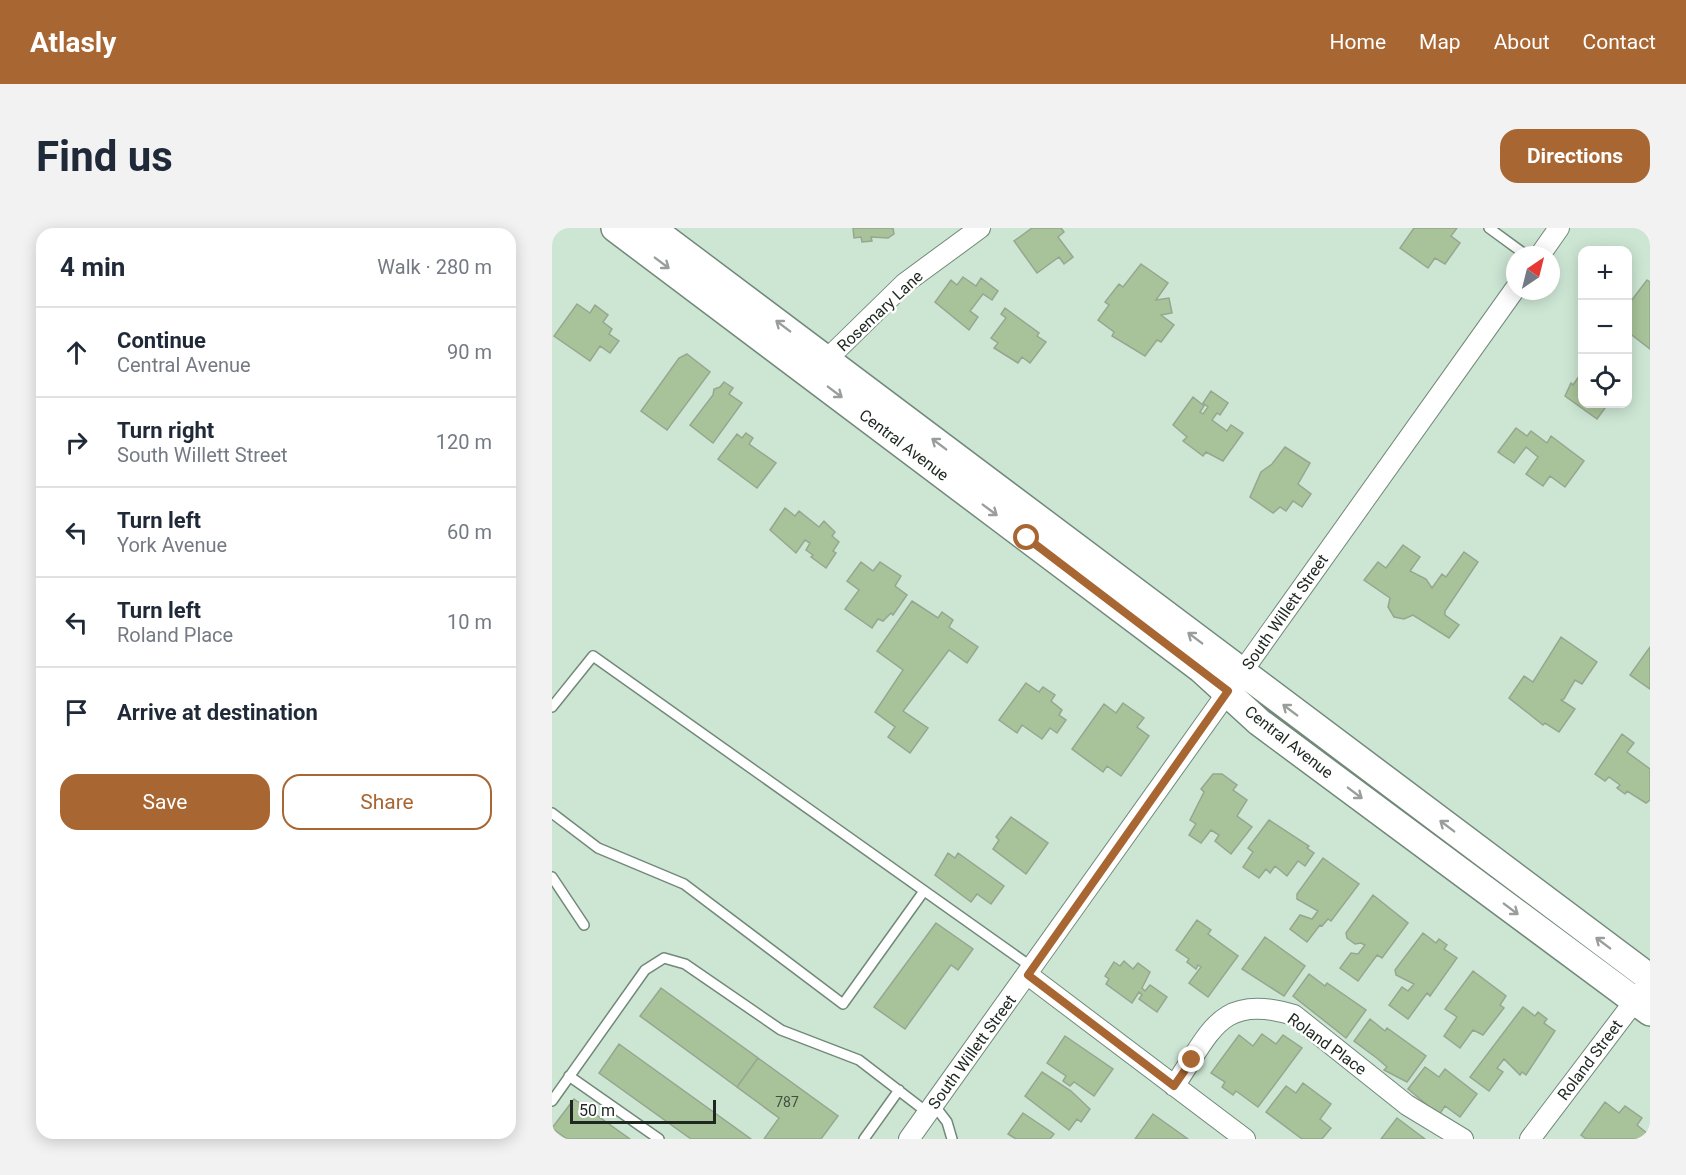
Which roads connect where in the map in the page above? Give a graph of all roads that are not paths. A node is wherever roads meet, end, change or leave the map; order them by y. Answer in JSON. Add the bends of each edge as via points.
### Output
{"nodes":[{"id":1,"x":615,"y":228,"type":"edge"},
{"id":2,"x":651,"y":228,"type":"edge"},
{"id":3,"x":980,"y":228,"type":"edge"},
{"id":4,"x":1489,"y":228,"type":"edge"},
{"id":5,"x":1559,"y":228,"type":"edge"},
{"id":6,"x":1514,"y":246,"type":"edge"},
{"id":7,"x":1546,"y":246,"type":"edge"},
{"id":8,"x":1507,"y":300,"type":"edge"},
{"id":9,"x":820,"y":367,"type":"junction"},
{"id":10,"x":1235,"y":682,"type":"junction"},
{"id":11,"x":552,"y":707,"type":"edge"},
{"id":12,"x":552,"y":813,"type":"edge"},
{"id":13,"x":552,"y":877,"type":"edge"},
{"id":14,"x":924,"y":891,"type":"junction"},
{"id":15,"x":584,"y":925,"type":"dead end"},
{"id":16,"x":1030,"y":972,"type":"junction"},
{"id":17,"x":1646,"y":993,"type":"edge"},
{"id":18,"x":569,"y":1076,"type":"junction"},
{"id":19,"x":1174,"y":1086,"type":"junction"},
{"id":20,"x":899,"y":1090,"type":"junction"},
{"id":21,"x":552,"y":1101,"type":"edge"},
{"id":22,"x":931,"y":1109,"type":"junction"},
{"id":23,"x":659,"y":1139,"type":"edge"},
{"id":24,"x":864,"y":1139,"type":"edge"},
{"id":25,"x":909,"y":1139,"type":"edge"},
{"id":26,"x":952,"y":1139,"type":"edge"},
{"id":27,"x":1245,"y":1139,"type":"edge"},
{"id":28,"x":1463,"y":1139,"type":"edge"},
{"id":29,"x":1530,"y":1139,"type":"edge"}],
"edges":[{"from":1,"to":9,"type":"main road","name":"Central Avenue","one_way":true},
{"from":9,"to":2,"type":"main road","name":"Central Avenue","one_way":true},
{"from":3,"to":9,"type":"street","name":"Rosemary Lane","via":[[905,283]]},
{"from":4,"to":6,"type":"lane"},
{"from":5,"to":7,"type":"street"},
{"from":8,"to":10,"type":"street","name":"South Willett Street"},
{"from":9,"to":10,"type":"main road","name":"Central Avenue"},
{"from":10,"to":16,"type":"street","name":"South Willett Street"},
{"from":10,"to":17,"type":"main road","name":"Central Avenue"},
{"from":11,"to":14,"type":"lane","via":[[593,656]]},
{"from":12,"to":14,"type":"lane","via":[[598,848],[684,884],[843,1004]]},
{"from":13,"to":15,"type":"lane"},
{"from":14,"to":16,"type":"lane"},
{"from":16,"to":19,"type":"street"},
{"from":16,"to":22,"type":"street","name":"South Willett Street"},
{"from":17,"to":29,"type":"street","name":"Roland Street"},
{"from":18,"to":20,"type":"lane","via":[[645,970],[664,958],[685,964],[781,1030],[859,1060]]},
{"from":18,"to":21,"type":"lane"},
{"from":18,"to":23,"type":"lane"},
{"from":19,"to":27,"type":"street"},
{"from":19,"to":28,"type":"street","name":"Roland Place","via":[[1217,1022],[1234,1012],[1257,1007],[1274,1009],[1294,1015],[1407,1105]]},
{"from":20,"to":22,"type":"lane"},
{"from":20,"to":24,"type":"lane"},
{"from":22,"to":25,"type":"street","name":"South Willett Street"},
{"from":22,"to":26,"type":"lane","via":[[947,1122]]}]}
